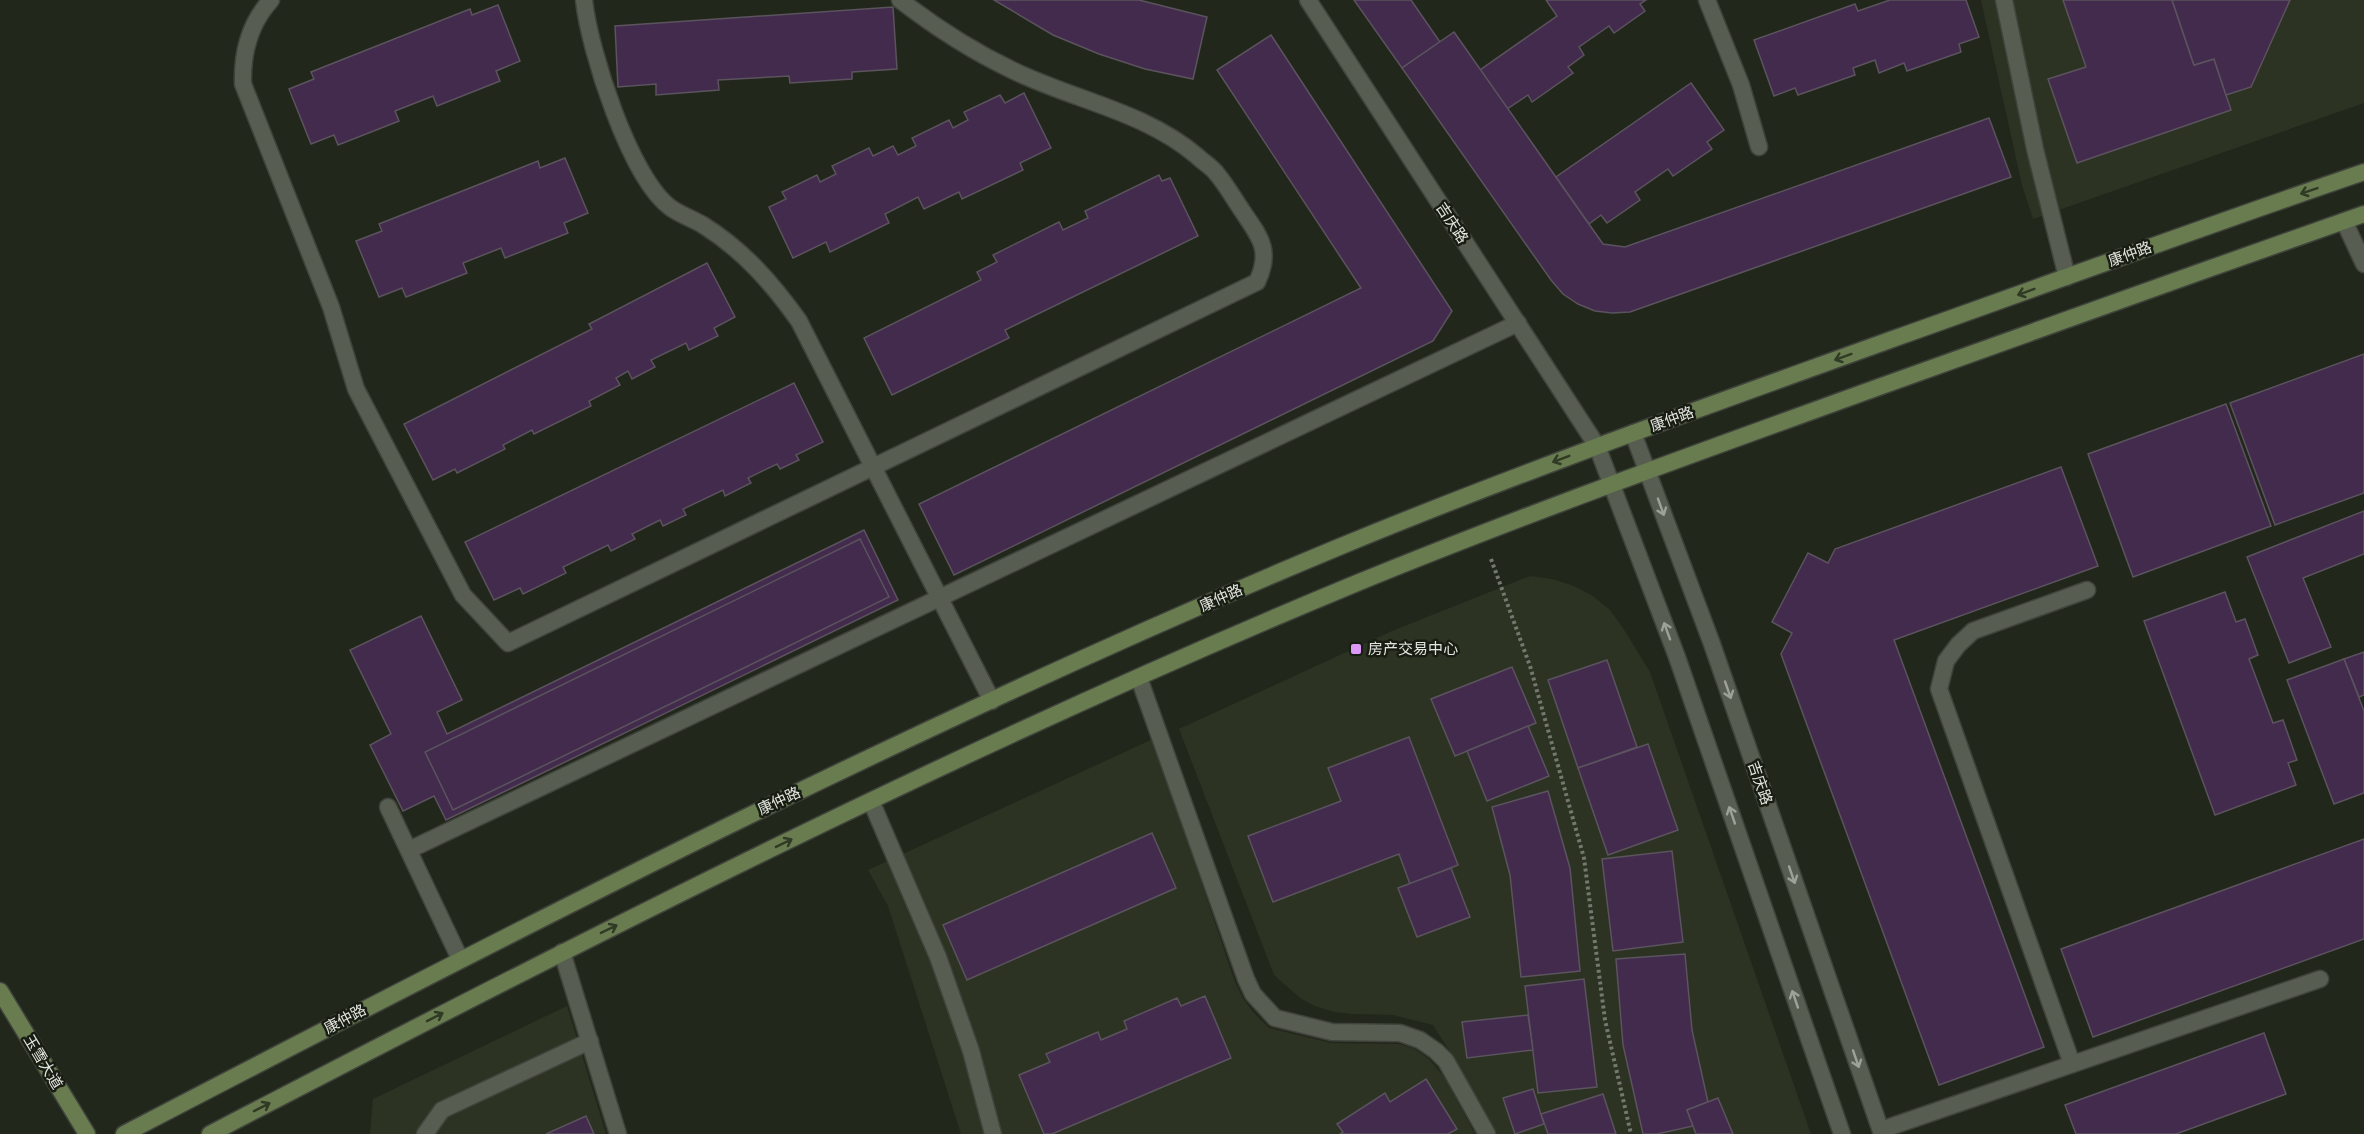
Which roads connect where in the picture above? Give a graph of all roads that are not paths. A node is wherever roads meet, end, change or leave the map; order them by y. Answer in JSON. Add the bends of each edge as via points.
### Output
{"nodes":[{"id":1,"x":271,"y":0,"type":"edge"},
{"id":2,"x":584,"y":0,"type":"edge"},
{"id":3,"x":900,"y":0,"type":"edge"},
{"id":4,"x":1308,"y":0,"type":"edge"},
{"id":5,"x":1707,"y":0,"type":"edge"},
{"id":6,"x":2004,"y":0,"type":"edge"},
{"id":7,"x":1760,"y":147,"type":"dead end"},
{"id":8,"x":2364,"y":172,"type":"edge"},
{"id":9,"x":2364,"y":214,"type":"edge"},
{"id":10,"x":2344,"y":221,"type":"junction"},
{"id":11,"x":2364,"y":264,"type":"edge"},
{"id":12,"x":2067,"y":277,"type":"junction"},
{"id":13,"x":1518,"y":323,"type":"junction"},
{"id":14,"x":1633,"y":433,"type":"junction"},
{"id":15,"x":1597,"y":446,"type":"junction"},
{"id":16,"x":873,"y":467,"type":"junction"},
{"id":17,"x":1647,"y":470,"type":"junction"},
{"id":18,"x":1612,"y":483,"type":"junction"},
{"id":19,"x":2086,"y":590,"type":"dead end"},
{"id":20,"x":940,"y":598,"type":"junction"},
{"id":21,"x":1139,"y":678,"type":"junction"},
{"id":22,"x":992,"y":701,"type":"junction"},
{"id":23,"x":872,"y":801,"type":"junction"},
{"id":24,"x":388,"y":807,"type":"dead end"},
{"id":25,"x":409,"y":850,"type":"junction"},
{"id":26,"x":562,"y":952,"type":"junction"},
{"id":27,"x":460,"y":959,"type":"junction"},
{"id":28,"x":2320,"y":979,"type":"dead end"},
{"id":29,"x":0,"y":991,"type":"edge"},
{"id":30,"x":590,"y":1041,"type":"junction"},
{"id":31,"x":2072,"y":1064,"type":"junction"},
{"id":32,"x":1881,"y":1132,"type":"edge"},
{"id":33,"x":87,"y":1134,"type":"edge"},
{"id":34,"x":124,"y":1134,"type":"edge"},
{"id":35,"x":210,"y":1134,"type":"edge"},
{"id":36,"x":425,"y":1134,"type":"edge"},
{"id":37,"x":618,"y":1134,"type":"edge"},
{"id":38,"x":993,"y":1134,"type":"edge"},
{"id":39,"x":1487,"y":1134,"type":"edge"},
{"id":40,"x":1842,"y":1134,"type":"edge"}],
"edges":[{"from":1,"to":16,"type":"street","via":[[252,26],[245,46],[243,84],[331,307],[356,389],[463,595],[508,643]]},
{"from":2,"to":16,"type":"street","via":[[610,100],[636,162],[669,207],[732,245],[780,294],[799,321]]},
{"from":3,"to":16,"type":"street","via":[[969,48],[1011,70],[1132,116],[1180,142],[1216,173],[1261,239],[1265,257],[1257,282]]},
{"from":4,"to":13,"type":"street","name":"吉庆路"},
{"from":5,"to":7,"type":"street","via":[[1741,85]]},
{"from":6,"to":12,"type":"street"},
{"from":8,"to":12,"type":"main road","name":"康仲路","one_way":true},
{"from":9,"to":10,"type":"main road"},
{"from":10,"to":11,"type":"street"},
{"from":10,"to":17,"type":"main road"},
{"from":12,"to":14,"type":"main road","name":"康仲路","one_way":true},
{"from":13,"to":15,"type":"street","name":"吉庆路"},
{"from":13,"to":20,"type":"street"},
{"from":14,"to":15,"type":"main road","name":"康仲路"},
{"from":14,"to":17,"type":"street","name":"吉庆路"},
{"from":15,"to":18,"type":"street","name":"吉庆路"},
{"from":15,"to":22,"type":"main road","name":"康仲路","one_way":true,"via":[[1337,548]]},
{"from":16,"to":20,"type":"street"},
{"from":17,"to":18,"type":"main road"},
{"from":17,"to":32,"type":"street","name":"吉庆路","one_way":true,"via":[[1712,644]]},
{"from":18,"to":21,"type":"main road","via":[[1353,585]]},
{"from":40,"to":18,"type":"street","name":"吉庆路","one_way":true,"via":[[1677,657]]},
{"from":19,"to":31,"type":"street","via":[[1973,631],[1947,661],[1939,689]]},
{"from":20,"to":22,"type":"street"},
{"from":20,"to":25,"type":"street"},
{"from":21,"to":23,"type":"main road"},
{"from":21,"to":39,"type":"street","via":[[1253,994],[1275,1018],[1332,1032],[1400,1034],[1420,1040],[1446,1061]]},
{"from":22,"to":27,"type":"main road","name":"康仲路","via":[[700,839]]},
{"from":26,"to":23,"type":"main road","one_way":true},
{"from":23,"to":38,"type":"street","via":[[938,957],[971,1051]]},
{"from":24,"to":25,"type":"street"},
{"from":25,"to":27,"type":"street"},
{"from":26,"to":30,"type":"street"},
{"from":35,"to":26,"type":"main road","one_way":true},
{"from":27,"to":34,"type":"main road","name":"康仲路"},
{"from":28,"to":31,"type":"street"},
{"from":29,"to":33,"type":"main road","name":"玉雪大道"},
{"from":30,"to":36,"type":"street","via":[[442,1110]]},
{"from":30,"to":37,"type":"street"},
{"from":31,"to":32,"type":"street"}]}
